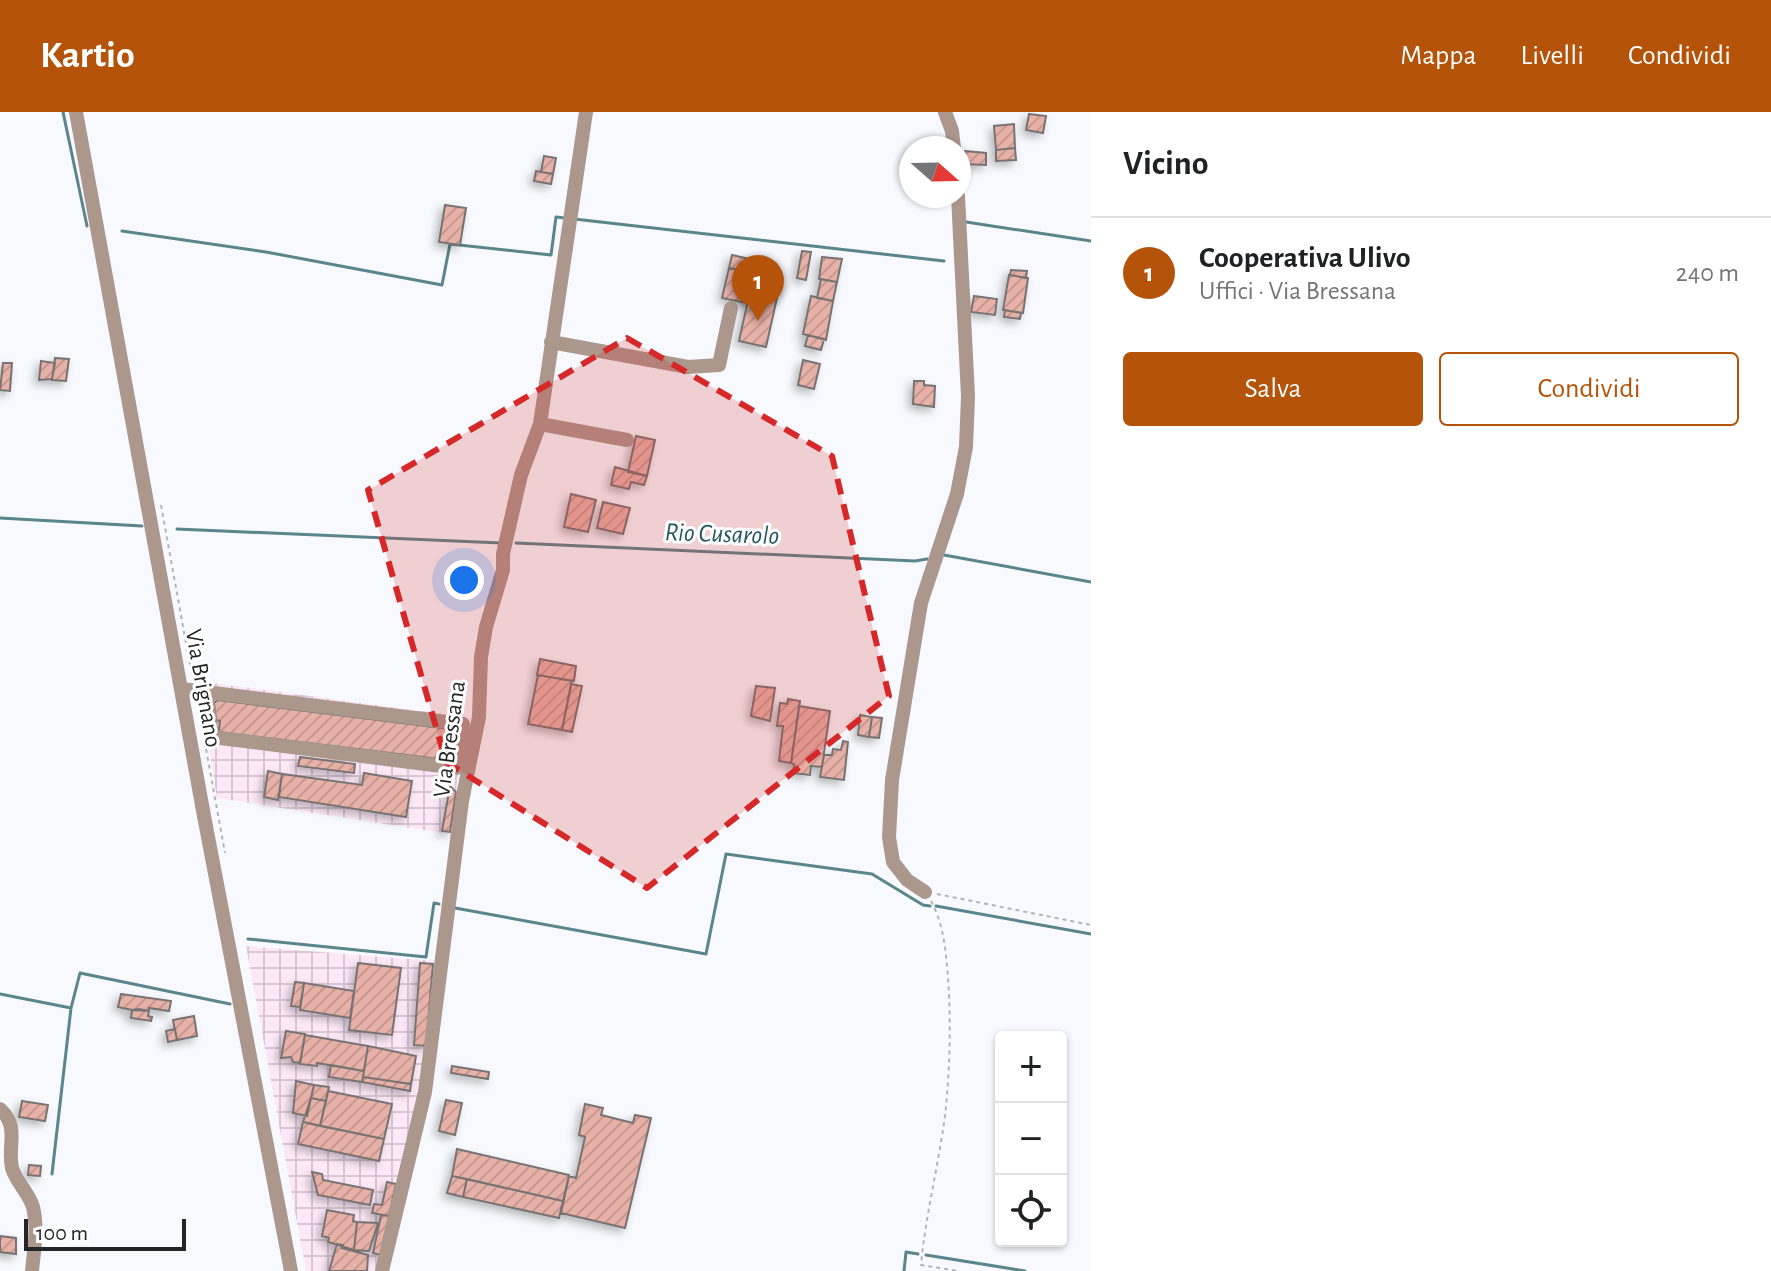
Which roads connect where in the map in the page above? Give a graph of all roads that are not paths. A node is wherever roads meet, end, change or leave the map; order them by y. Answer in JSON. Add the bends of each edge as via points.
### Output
{"nodes":[{"id":1,"x":76,"y":112,"type":"edge"},
{"id":2,"x":586,"y":112,"type":"edge"},
{"id":3,"x":945,"y":112,"type":"edge"},
{"id":4,"x":953,"y":136,"type":"edge"},
{"id":5,"x":959,"y":208,"type":"edge"},
{"id":6,"x":731,"y":308,"type":"dead end"},
{"id":7,"x":551,"y":342,"type":"junction"},
{"id":8,"x":540,"y":424,"type":"junction"},
{"id":9,"x":627,"y":440,"type":"dead end"},
{"id":10,"x":181,"y":689,"type":"junction"},
{"id":11,"x":206,"y":692,"type":"junction"},
{"id":12,"x":925,"y":892,"type":"road end"},
{"id":13,"x":0,"y":1109,"type":"edge"},
{"id":14,"x":7,"y":1170,"type":"edge"},
{"id":15,"x":32,"y":1271,"type":"edge"},
{"id":16,"x":291,"y":1271,"type":"edge"},
{"id":17,"x":382,"y":1271,"type":"edge"}],
"edges":[{"from":1,"to":10,"type":"street","name":"Via Brignano"},
{"from":2,"to":7,"type":"street","name":"Via Bressana"},
{"from":3,"to":4,"type":"street"},
{"from":5,"to":12,"type":"street","via":[[966,447],[957,494],[921,603],[892,780],[889,837],[893,862]]},
{"from":6,"to":7,"type":"street","via":[[719,365],[688,367]]},
{"from":7,"to":8,"type":"street","name":"Via Bressana"},
{"from":8,"to":9,"type":"street"},
{"from":8,"to":17,"type":"street","name":"Via Bressana","via":[[521,475],[483,642],[479,717],[462,801],[425,1092]]},
{"from":10,"to":11,"type":"street"},
{"from":10,"to":16,"type":"street","name":"Via Brignano"},
{"from":11,"to":11,"type":"street","via":[[463,724],[457,768],[212,737]]},
{"from":13,"to":14,"type":"street","via":[[12,1126]]},
{"from":14,"to":15,"type":"street","via":[[33,1208]]}]}
